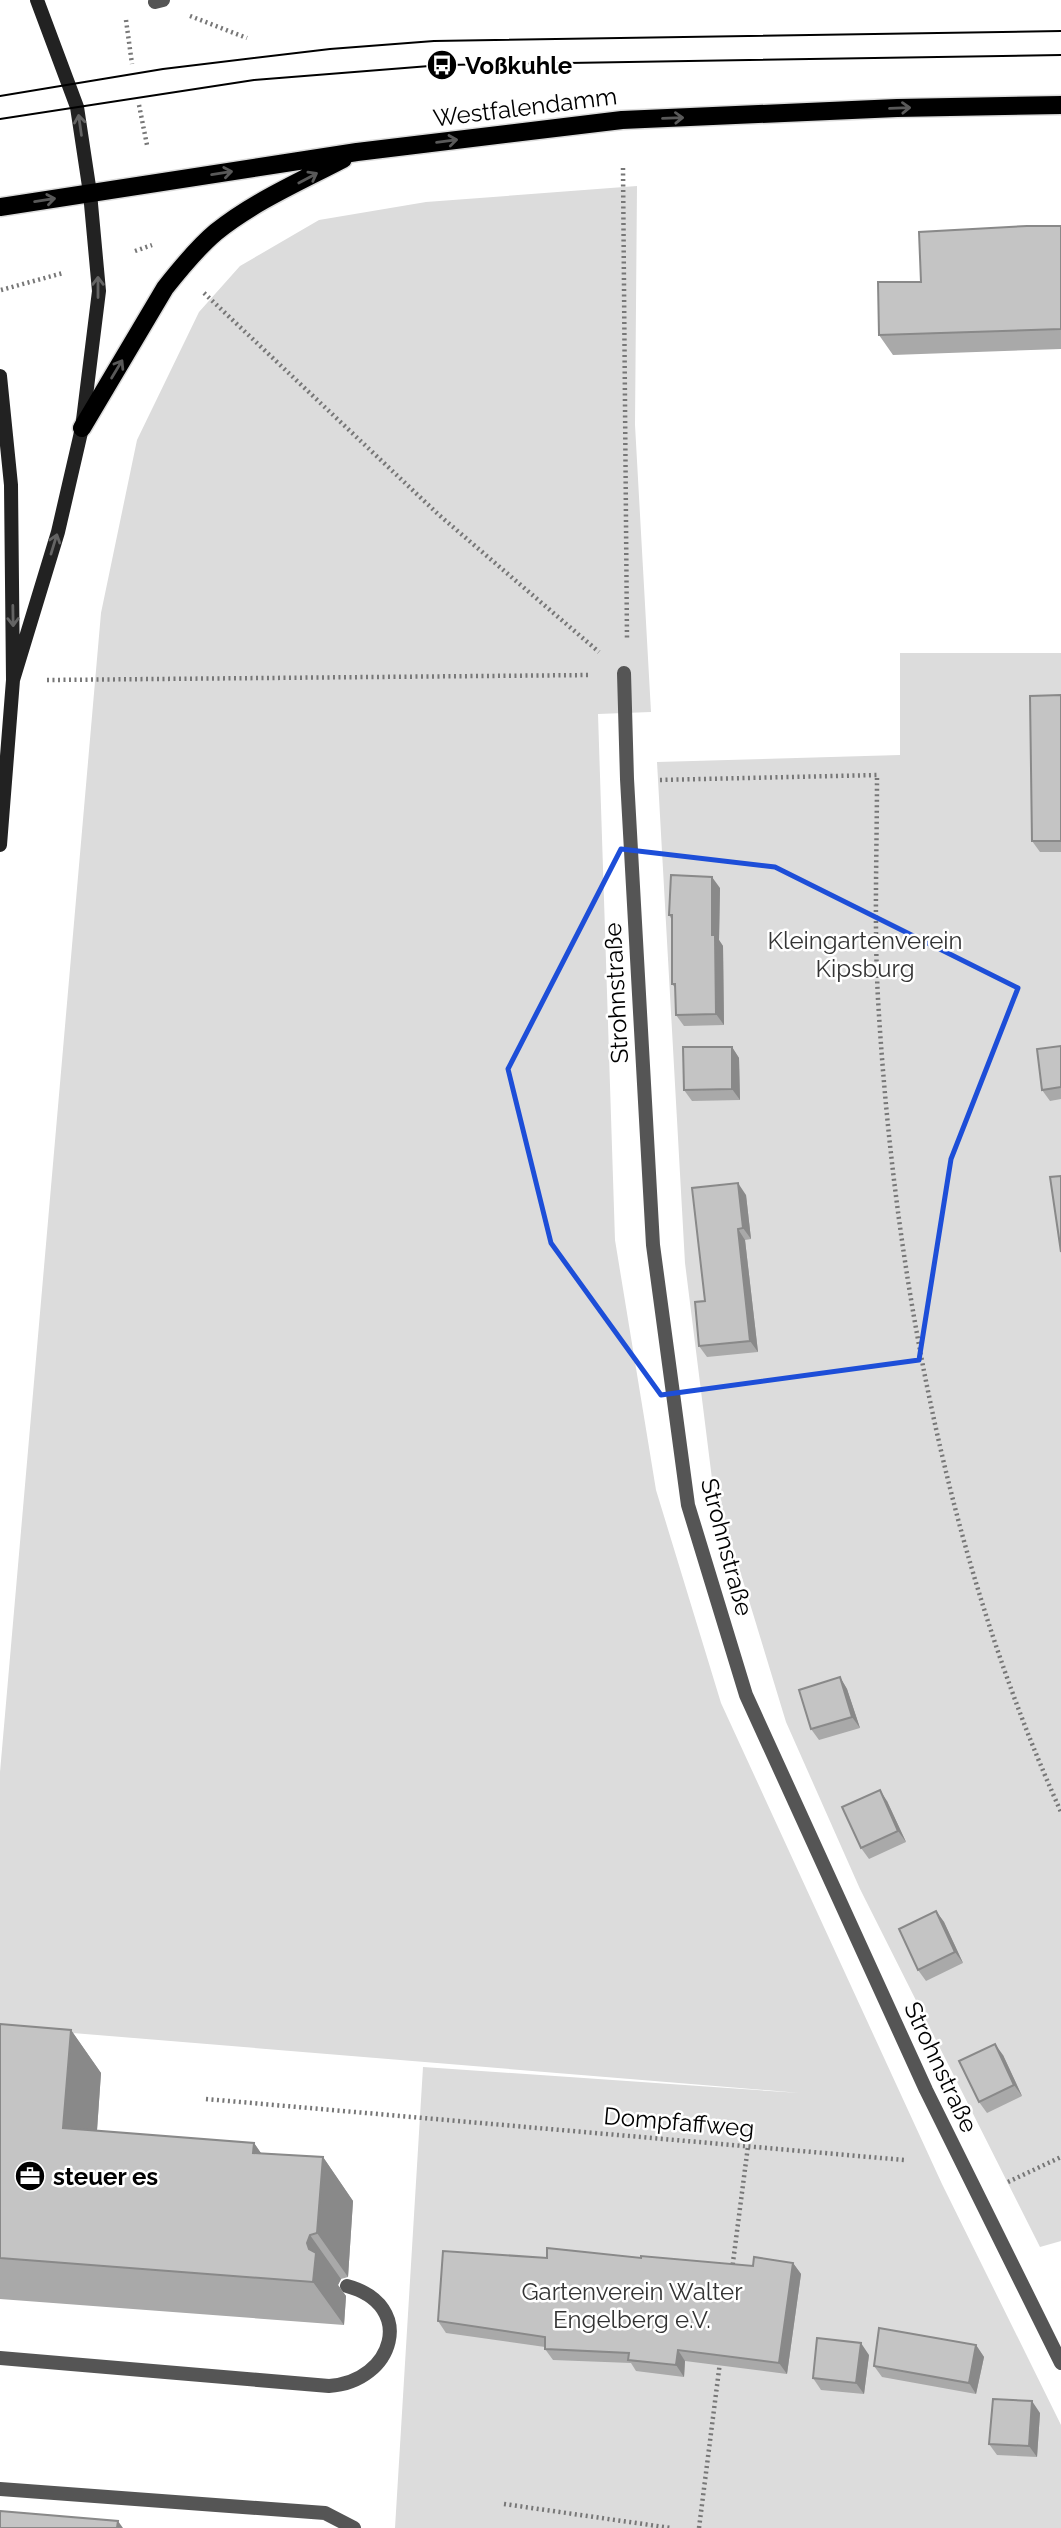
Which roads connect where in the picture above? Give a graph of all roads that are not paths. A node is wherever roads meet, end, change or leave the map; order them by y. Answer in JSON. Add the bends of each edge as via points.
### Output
{"nodes":[{"id":1,"x":37,"y":0,"type":"edge"},
{"id":2,"x":1061,"y":105,"type":"edge"},
{"id":3,"x":357,"y":152,"type":"junction"},
{"id":4,"x":90,"y":193,"type":"junction"},
{"id":5,"x":0,"y":207,"type":"edge"},
{"id":6,"x":0,"y":376,"type":"edge"},
{"id":7,"x":82,"y":428,"type":"junction"},
{"id":8,"x":624,"y":673,"type":"road end"},
{"id":9,"x":13,"y":680,"type":"junction"},
{"id":10,"x":0,"y":845,"type":"edge"},
{"id":11,"x":347,"y":2286,"type":"dead end"},
{"id":12,"x":0,"y":2358,"type":"edge"},
{"id":13,"x":1061,"y":2363,"type":"edge"},
{"id":14,"x":0,"y":2489,"type":"edge"},
{"id":15,"x":354,"y":2528,"type":"edge"}],
"edges":[{"from":4,"to":1,"type":"main road","one_way":true,"via":[[77,107]]},
{"from":3,"to":2,"type":"main road","name":"Westfalendamm","one_way":true,"via":[[622,120]]},
{"from":4,"to":3,"type":"main road","name":"Westfalendamm","one_way":true},
{"from":7,"to":3,"type":"main road","one_way":true,"via":[[164,288],[216,232]]},
{"from":5,"to":4,"type":"main road","name":"Westfalendamm","one_way":true},
{"from":7,"to":4,"type":"main road","one_way":true,"via":[[99,290]]},
{"from":6,"to":9,"type":"main road","one_way":true,"via":[[11,485]]},
{"from":9,"to":7,"type":"main road","one_way":true,"via":[[58,531]]},
{"from":8,"to":13,"type":"street","name":"Strohnstraße","via":[[653,1245],[688,1505],[746,1695],[977,2197]]},
{"from":9,"to":10,"type":"main road"},
{"from":11,"to":12,"type":"street","via":[[359,2289],[382,2307],[391,2331],[385,2355],[375,2368],[342,2385]]},
{"from":14,"to":15,"type":"street","via":[[325,2513]]}]}
